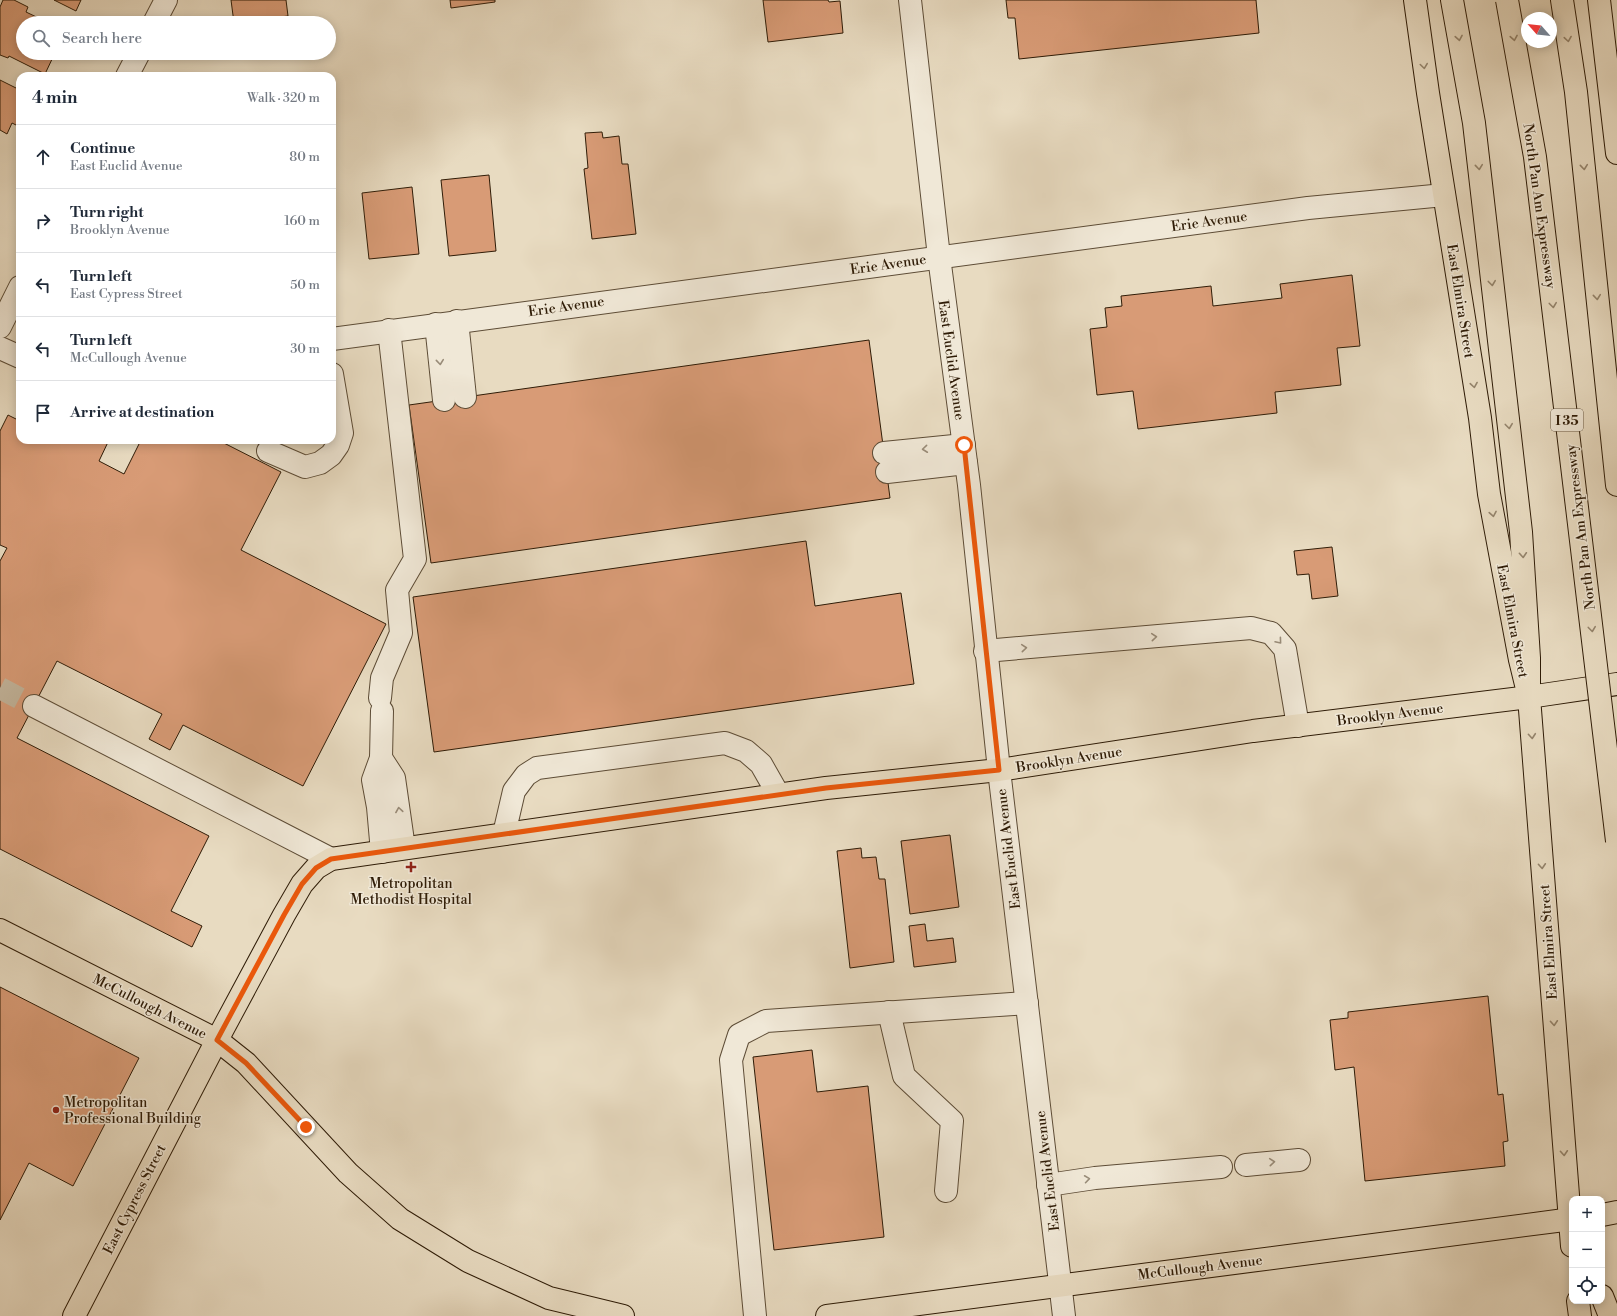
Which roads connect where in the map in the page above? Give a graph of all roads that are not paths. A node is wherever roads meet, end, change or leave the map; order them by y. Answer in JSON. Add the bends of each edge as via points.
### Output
{"nodes":[{"id":1,"x":166,"y":0,"type":"edge"},
{"id":2,"x":910,"y":0,"type":"edge"},
{"id":3,"x":1415,"y":0,"type":"edge"},
{"id":4,"x":1452,"y":0,"type":"edge"},
{"id":5,"x":1507,"y":0,"type":"edge"},
{"id":6,"x":1562,"y":0,"type":"edge"},
{"id":7,"x":1599,"y":0,"type":"edge"},
{"id":8,"x":158,"y":16,"type":"edge"},
{"id":9,"x":136,"y":60,"type":"edge"},
{"id":10,"x":130,"y":72,"type":"edge"},
{"id":11,"x":1617,"y":154,"type":"edge"},
{"id":12,"x":1444,"y":194,"type":"junction"},
{"id":13,"x":938,"y":257,"type":"junction"},
{"id":14,"x":16,"y":295,"type":"edge"},
{"id":15,"x":446,"y":322,"type":"junction"},
{"id":16,"x":0,"y":327,"type":"edge"},
{"id":17,"x":389,"y":330,"type":"junction"},
{"id":18,"x":336,"y":337,"type":"edge"},
{"id":19,"x":0,"y":348,"type":"edge"},
{"id":20,"x":16,"y":355,"type":"edge"},
{"id":21,"x":336,"y":398,"type":"edge"},
{"id":22,"x":455,"y":399,"type":"dead end"},
{"id":23,"x":268,"y":451,"type":"dead end"},
{"id":24,"x":965,"y":454,"type":"junction"},
{"id":25,"x":885,"y":462,"type":"dead end"},
{"id":26,"x":1617,"y":484,"type":"edge"},
{"id":27,"x":985,"y":651,"type":"junction"},
{"id":28,"x":1607,"y":686,"type":"edge"},
{"id":29,"x":1529,"y":697,"type":"junction"},
{"id":30,"x":34,"y":706,"type":"tunnel mouth"},
{"id":31,"x":1298,"y":726,"type":"junction"},
{"id":32,"x":381,"y":758,"type":"junction"},
{"id":33,"x":999,"y":770,"type":"junction"},
{"id":34,"x":778,"y":794,"type":"junction"},
{"id":35,"x":504,"y":834,"type":"junction"},
{"id":36,"x":1617,"y":841,"type":"edge"},
{"id":37,"x":404,"y":848,"type":"junction"},
{"id":38,"x":382,"y":852,"type":"junction"},
{"id":39,"x":331,"y":859,"type":"junction"},
{"id":40,"x":0,"y":930,"type":"edge"},
{"id":41,"x":1027,"y":1003,"type":"junction"},
{"id":42,"x":889,"y":1012,"type":"junction"},
{"id":43,"x":217,"y":1040,"type":"junction"},
{"id":44,"x":1299,"y":1160,"type":"dead end"},
{"id":45,"x":1246,"y":1165,"type":"dead end"},
{"id":46,"x":1221,"y":1167,"type":"dead end"},
{"id":47,"x":1048,"y":1185,"type":"junction"},
{"id":48,"x":946,"y":1191,"type":"dead end"},
{"id":49,"x":1569,"y":1196,"type":"edge"},
{"id":50,"x":1617,"y":1212,"type":"edge"},
{"id":51,"x":1605,"y":1214,"type":"edge"},
{"id":52,"x":1569,"y":1221,"type":"edge"},
{"id":53,"x":1060,"y":1285,"type":"junction"},
{"id":54,"x":1578,"y":1304,"type":"edge"},
{"id":55,"x":1605,"y":1304,"type":"edge"},
{"id":56,"x":74,"y":1316,"type":"edge"},
{"id":57,"x":623,"y":1316,"type":"edge"},
{"id":58,"x":755,"y":1316,"type":"edge"},
{"id":59,"x":827,"y":1316,"type":"edge"},
{"id":60,"x":1064,"y":1316,"type":"edge"},
{"id":61,"x":1580,"y":1316,"type":"edge"},
{"id":62,"x":1610,"y":1316,"type":"edge"}],
"edges":[{"from":1,"to":8,"type":"street"},
{"from":2,"to":13,"type":"street","name":"East Euclid Avenue"},
{"from":3,"to":12,"type":"main road","name":"East Elmira Street","one_way":true},
{"from":4,"to":29,"type":"main road","one_way":true,"via":[[1474,123],[1521,532]]},
{"from":5,"to":36,"type":"main road","name":"North Pan Am Expressway","number":"I 35","one_way":true,"bridge":true,"via":[[1536,157]]},
{"from":6,"to":26,"type":"main road","one_way":true,"via":[[1576,92]]},
{"from":7,"to":11,"type":"main road"},
{"from":9,"to":10,"type":"street"},
{"from":12,"to":13,"type":"street","name":"Erie Avenue","via":[[1308,208]]},
{"from":12,"to":29,"type":"main road","name":"East Elmira Street","one_way":true,"via":[[1480,418],[1489,494]]},
{"from":13,"to":15,"type":"street","name":"Erie Avenue"},
{"from":13,"to":24,"type":"street","name":"East Euclid Avenue"},
{"from":14,"to":16,"type":"street"},
{"from":15,"to":17,"type":"street","name":"Erie Avenue"},
{"from":15,"to":22,"type":"street"},
{"from":17,"to":18,"type":"street","name":"Erie Avenue"},
{"from":17,"to":32,"type":"street","via":[[415,559],[397,590],[401,633],[382,678]]},
{"from":19,"to":20,"type":"street"},
{"from":21,"to":23,"type":"street","via":[[342,433],[338,445],[320,463],[305,467]]},
{"from":24,"to":25,"type":"street"},
{"from":24,"to":27,"type":"street","name":"East Euclid Avenue"},
{"from":27,"to":31,"type":"street","one_way":true,"via":[[1251,628],[1271,632],[1285,649]]},
{"from":27,"to":33,"type":"street","name":"East Euclid Avenue"},
{"from":28,"to":29,"type":"main road","name":"Brooklyn Avenue"},
{"from":29,"to":31,"type":"main road","name":"Brooklyn Avenue"},
{"from":29,"to":49,"type":"main road","name":"East Elmira Street","one_way":true},
{"from":30,"to":39,"type":"street"},
{"from":31,"to":33,"type":"main road","name":"Brooklyn Avenue"},
{"from":37,"to":32,"type":"street","one_way":true,"via":[[394,778]]},
{"from":32,"to":38,"type":"street","via":[[373,780]]},
{"from":33,"to":34,"type":"main road","name":"Brooklyn Avenue"},
{"from":33,"to":41,"type":"street","name":"East Euclid Avenue"},
{"from":34,"to":35,"type":"main road","name":"Brooklyn Avenue"},
{"from":34,"to":35,"type":"street","via":[[761,764],[746,751],[725,743],[537,768],[526,775],[514,791]]},
{"from":35,"to":37,"type":"main road","name":"Brooklyn Avenue"},
{"from":37,"to":38,"type":"main road","name":"Brooklyn Avenue"},
{"from":38,"to":39,"type":"main road","name":"Brooklyn Avenue"},
{"from":39,"to":43,"type":"main road","name":"East Cypress Street","via":[[316,868],[302,884]]},
{"from":40,"to":43,"type":"main road","name":"McCullough Avenue"},
{"from":41,"to":42,"type":"street"},
{"from":41,"to":47,"type":"street","name":"East Euclid Avenue"},
{"from":42,"to":48,"type":"street","via":[[904,1076],[952,1122]]},
{"from":42,"to":58,"type":"street","via":[[766,1022],[739,1035],[731,1060]]},
{"from":43,"to":56,"type":"main road","name":"East Cypress Street"},
{"from":43,"to":57,"type":"main road","name":"McCullough Avenue","via":[[246,1063],[348,1173],[400,1220],[468,1261],[549,1298]]},
{"from":45,"to":44,"type":"street","one_way":true},
{"from":47,"to":46,"type":"street","one_way":true,"via":[[1095,1178]]},
{"from":47,"to":53,"type":"street","name":"East Euclid Avenue"},
{"from":50,"to":51,"type":"main road"},
{"from":52,"to":53,"type":"main road","name":"McCullough Avenue"},
{"from":53,"to":59,"type":"main road","name":"McCullough Avenue"},
{"from":53,"to":60,"type":"street","name":"East Euclid Avenue"},
{"from":54,"to":61,"type":"main road"},
{"from":55,"to":62,"type":"main road"}]}
